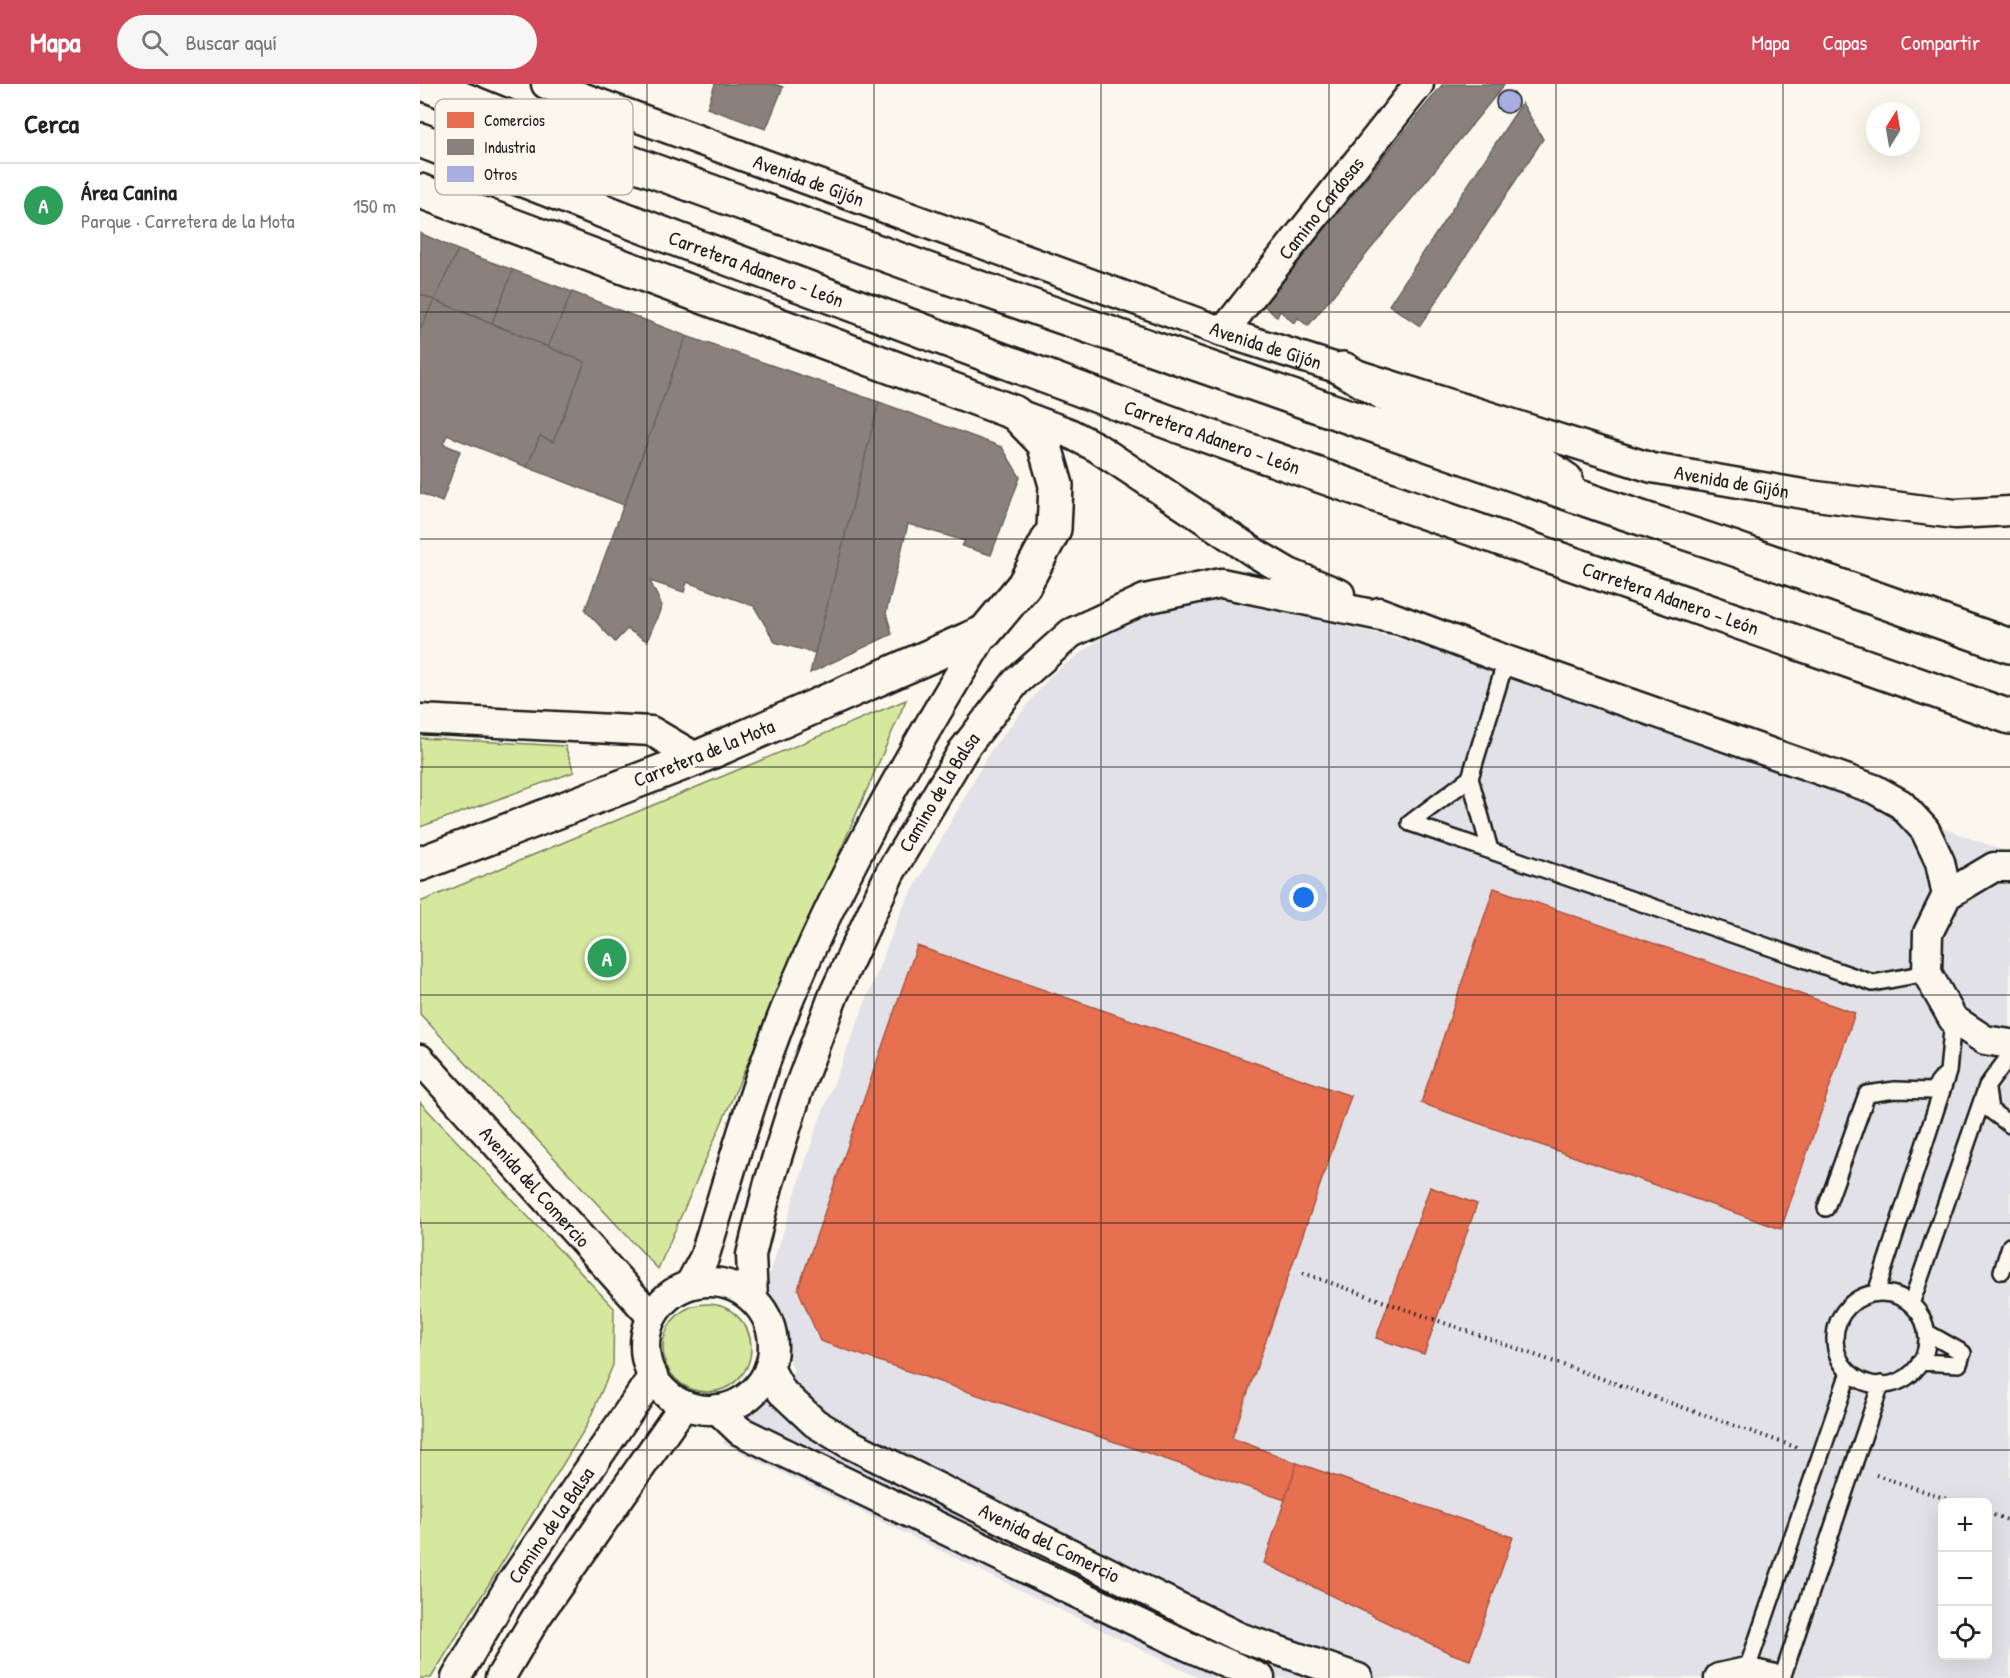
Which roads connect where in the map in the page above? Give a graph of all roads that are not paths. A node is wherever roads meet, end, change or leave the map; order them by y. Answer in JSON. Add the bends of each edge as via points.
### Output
{"nodes":[{"id":1,"x":425,"y":84,"type":"edge"},
{"id":2,"x":546,"y":84,"type":"edge"},
{"id":3,"x":1419,"y":84,"type":"edge"},
{"id":4,"x":462,"y":99,"type":"edge"},
{"id":5,"x":587,"y":99,"type":"edge"},
{"id":6,"x":633,"y":116,"type":"edge"},
{"id":7,"x":420,"y":140,"type":"edge"},
{"id":8,"x":435,"y":146,"type":"edge"},
{"id":9,"x":633,"y":163,"type":"edge"},
{"id":10,"x":420,"y":191,"type":"edge"},
{"id":11,"x":562,"y":195,"type":"edge"},
{"id":12,"x":1223,"y":332,"type":"junction"},
{"id":13,"x":1343,"y":369,"type":"junction"},
{"id":14,"x":1015,"y":413,"type":"junction"},
{"id":15,"x":1605,"y":506,"type":"junction"},
{"id":16,"x":2010,"y":511,"type":"edge"},
{"id":17,"x":1396,"y":619,"type":"junction"},
{"id":18,"x":985,"y":632,"type":"junction"},
{"id":19,"x":2010,"y":646,"type":"edge"},
{"id":20,"x":1506,"y":660,"type":"junction"},
{"id":21,"x":2010,"y":717,"type":"edge"},
{"id":22,"x":420,"y":719,"type":"edge"},
{"id":23,"x":697,"y":758,"type":"junction"},
{"id":24,"x":1470,"y":778,"type":"junction"},
{"id":25,"x":1490,"y":850,"type":"junction"},
{"id":26,"x":420,"y":864,"type":"edge"},
{"id":27,"x":2005,"y":864,"type":"edge"},
{"id":28,"x":1947,"y":895,"type":"junction"},
{"id":29,"x":1927,"y":973,"type":"junction"},
{"id":30,"x":1953,"y":1020,"type":"junction"},
{"id":31,"x":2010,"y":1044,"type":"edge"},
{"id":32,"x":2010,"y":1055,"type":"edge"},
{"id":33,"x":420,"y":1059,"type":"edge"},
{"id":34,"x":1948,"y":1072,"type":"junction"},
{"id":35,"x":1987,"y":1086,"type":"junction"},
{"id":36,"x":2010,"y":1125,"type":"edge"},
{"id":37,"x":1826,"y":1208,"type":"dead end"},
{"id":38,"x":2010,"y":1246,"type":"edge"},
{"id":39,"x":2002,"y":1271,"type":"dead end"},
{"id":40,"x":690,"y":1284,"type":"junction"},
{"id":41,"x":1876,"y":1293,"type":"junction"},
{"id":42,"x":753,"y":1299,"type":"junction"},
{"id":43,"x":1911,"y":1304,"type":"junction"},
{"id":44,"x":651,"y":1316,"type":"junction"},
{"id":45,"x":1926,"y":1332,"type":"junction"},
{"id":46,"x":1920,"y":1362,"type":"junction"},
{"id":47,"x":769,"y":1368,"type":"junction"},
{"id":48,"x":1849,"y":1372,"type":"junction"},
{"id":49,"x":652,"y":1377,"type":"junction"},
{"id":50,"x":1881,"y":1384,"type":"junction"},
{"id":51,"x":684,"y":1405,"type":"junction"},
{"id":52,"x":717,"y":1409,"type":"junction"},
{"id":53,"x":1745,"y":1676,"type":"edge"},
{"id":54,"x":456,"y":1678,"type":"edge"},
{"id":55,"x":500,"y":1678,"type":"edge"},
{"id":56,"x":1260,"y":1678,"type":"edge"},
{"id":57,"x":1358,"y":1678,"type":"edge"},
{"id":58,"x":1782,"y":1678,"type":"edge"}],
"edges":[{"from":1,"to":4,"type":"main road"},
{"from":2,"to":5,"type":"street","name":"Avenida de Gijón"},
{"from":3,"to":12,"type":"street","name":"Camino Cardosas"},
{"from":6,"to":12,"type":"street","name":"Avenida de Gijón"},
{"from":7,"to":8,"type":"main road","name":"Carretera Adanero - León"},
{"from":9,"to":15,"type":"main road"},
{"from":10,"to":14,"type":"main road"},
{"from":11,"to":21,"type":"main road","name":"Carretera Adanero - León","via":[[1179,426]]},
{"from":12,"to":13,"type":"street","name":"Avenida de Gijón"},
{"from":13,"to":15,"type":"main road","via":[[1426,418],[1523,451]]},
{"from":13,"to":16,"type":"street","name":"Avenida de Gijón","via":[[1652,468],[1809,495],[1955,514]]},
{"from":14,"to":17,"type":"street","via":[[1096,447],[1289,573]]},
{"from":14,"to":18,"type":"main road","via":[[1044,442],[1056,485],[1054,529],[1024,585]]},
{"from":15,"to":19,"type":"main road"},
{"from":17,"to":20,"type":"street"},
{"from":17,"to":42,"type":"street","name":"Camino de la Balsa","via":[[1221,583],[1145,599],[1071,633],[1016,682],[964,749],[890,873],[834,994],[768,1186],[751,1255]]},
{"from":18,"to":23,"type":"main road","name":"Carretera de la Mota"},
{"from":18,"to":40,"type":"street","name":"Camino de la Balsa","via":[[856,855],[808,958],[769,1053],[704,1258]]},
{"from":20,"to":24,"type":"lane"},
{"from":20,"to":28,"type":"street","via":[[1874,789],[1901,804],[1925,830],[1940,862]]},
{"from":22,"to":23,"type":"street","via":[[651,731]]},
{"from":23,"to":26,"type":"main road","name":"Carretera de la Mota"},
{"from":24,"to":25,"type":"lane"},
{"from":24,"to":25,"type":"lane","via":[[1410,823]]},
{"from":25,"to":29,"type":"lane","via":[[1873,983]]},
{"from":27,"to":28,"type":"street"},
{"from":28,"to":29,"type":"street","via":[[1928,933]]},
{"from":29,"to":30,"type":"street"},
{"from":30,"to":31,"type":"street","via":[[1985,1040]]},
{"from":30,"to":34,"type":"lane"},
{"from":32,"to":35,"type":"lane"},
{"from":33,"to":44,"type":"street","name":"Avenida del Comercio"},
{"from":34,"to":37,"type":"lane","via":[[1932,1091],[1895,1089],[1867,1094]]},
{"from":34,"to":41,"type":"lane"},
{"from":35,"to":36,"type":"lane","via":[[1990,1110]]},
{"from":35,"to":43,"type":"lane"},
{"from":38,"to":39,"type":"lane"},
{"from":40,"to":42,"type":"street","via":[[723,1283]]},
{"from":40,"to":44,"type":"street","via":[[674,1292]]},
{"from":41,"to":43,"type":"lane","via":[[1889,1293]]},
{"from":41,"to":48,"type":"lane","via":[[1849,1305],[1839,1318],[1835,1346]]},
{"from":42,"to":47,"type":"street","via":[[765,1313],[772,1331]]},
{"from":43,"to":45,"type":"lane"},
{"from":44,"to":49,"type":"street","via":[[645,1347]]},
{"from":45,"to":46,"type":"lane"},
{"from":45,"to":46,"type":"lane","via":[[1962,1356],[1959,1364]]},
{"from":46,"to":50,"type":"lane","via":[[1897,1382]]},
{"from":47,"to":52,"type":"street","via":[[749,1396]]},
{"from":47,"to":57,"type":"street","name":"Avenida del Comercio","via":[[782,1392],[815,1422],[848,1443],[1239,1637]]},
{"from":48,"to":50,"type":"lane","via":[[1858,1379]]},
{"from":48,"to":53,"type":"lane"},
{"from":49,"to":51,"type":"street","via":[[666,1394]]},
{"from":49,"to":54,"type":"street","name":"Camino de la Balsa","via":[[510,1585]]},
{"from":50,"to":58,"type":"lane"},
{"from":51,"to":52,"type":"street"},
{"from":51,"to":55,"type":"street","name":"Camino de la Balsa","via":[[537,1616]]},
{"from":52,"to":56,"type":"street","name":"Avenida del Comercio","via":[[740,1431]]}]}
